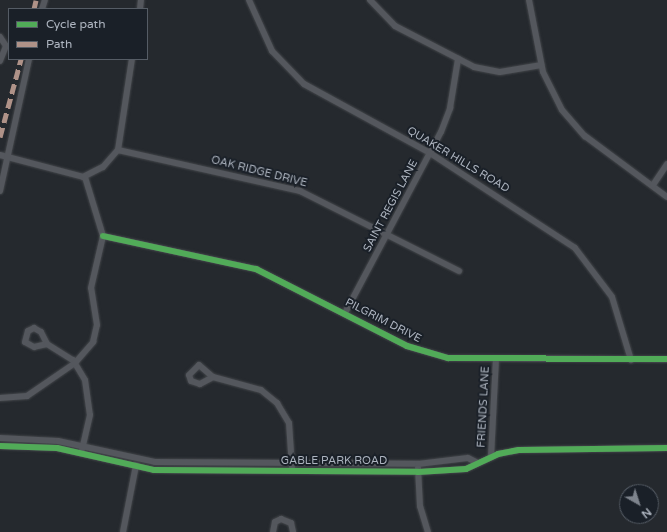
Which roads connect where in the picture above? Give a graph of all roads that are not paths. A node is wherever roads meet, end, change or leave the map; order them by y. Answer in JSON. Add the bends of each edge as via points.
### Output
{"nodes":[{"id":1,"x":249,"y":0,"type":"edge"},
{"id":2,"x":370,"y":0,"type":"edge"},
{"id":3,"x":529,"y":0,"type":"edge"},
{"id":4,"x":0,"y":37,"type":"edge"},
{"id":5,"x":458,"y":59,"type":"junction"},
{"id":6,"x":29,"y":60,"type":"edge"},
{"id":7,"x":132,"y":60,"type":"edge"},
{"id":8,"x":0,"y":61,"type":"edge"},
{"id":9,"x":541,"y":65,"type":"junction"},
{"id":10,"x":118,"y":150,"type":"junction"},
{"id":11,"x":430,"y":153,"type":"junction"},
{"id":12,"x":3,"y":156,"type":"edge"},
{"id":13,"x":667,"y":164,"type":"edge"},
{"id":14,"x":85,"y":177,"type":"junction"},
{"id":15,"x":653,"y":185,"type":"junction"},
{"id":16,"x":0,"y":191,"type":"edge"},
{"id":17,"x":667,"y":197,"type":"edge"},
{"id":18,"x":388,"y":234,"type":"junction"},
{"id":19,"x":102,"y":236,"type":"junction"},
{"id":20,"x":459,"y":271,"type":"dead end"},
{"id":21,"x":345,"y":313,"type":"junction"},
{"id":22,"x":48,"y":344,"type":"dead end"},
{"id":23,"x":496,"y":359,"type":"junction"},
{"id":24,"x":667,"y":359,"type":"edge"},
{"id":25,"x":631,"y":360,"type":"junction"},
{"id":26,"x":75,"y":363,"type":"junction"},
{"id":27,"x":213,"y":377,"type":"dead end"},
{"id":28,"x":0,"y":398,"type":"edge"},
{"id":29,"x":0,"y":438,"type":"edge"},
{"id":30,"x":0,"y":446,"type":"edge"},
{"id":31,"x":83,"y":446,"type":"junction"},
{"id":32,"x":667,"y":448,"type":"edge"},
{"id":33,"x":81,"y":454,"type":"junction"},
{"id":34,"x":491,"y":457,"type":"junction"},
{"id":35,"x":136,"y":460,"type":"junction"},
{"id":36,"x":478,"y":462,"type":"junction"},
{"id":37,"x":292,"y":463,"type":"junction"},
{"id":38,"x":418,"y":464,"type":"junction"},
{"id":39,"x":135,"y":467,"type":"junction"},
{"id":40,"x":292,"y":471,"type":"junction"},
{"id":41,"x":418,"y":472,"type":"junction"},
{"id":42,"x":123,"y":532,"type":"edge"},
{"id":43,"x":273,"y":532,"type":"edge"},
{"id":44,"x":293,"y":532,"type":"edge"},
{"id":45,"x":428,"y":532,"type":"edge"}],
"edges":[{"from":1,"to":11,"type":"street","name":"QUAKER HILLS ROAD","via":[[266,41],[298,79],[324,97]]},
{"from":2,"to":5,"type":"street","via":[[395,26]]},
{"from":3,"to":9,"type":"street"},
{"from":4,"to":8,"type":"street","via":[[6,46]]},
{"from":5,"to":9,"type":"street","via":[[492,72]]},
{"from":5,"to":11,"type":"street","name":"SAINT REGIS LANE","via":[[450,108]]},
{"from":6,"to":12,"type":"street"},
{"from":7,"to":10,"type":"street"},
{"from":9,"to":15,"type":"street","via":[[552,94],[573,124]]},
{"from":10,"to":14,"type":"street","via":[[103,167]]},
{"from":10,"to":18,"type":"street","name":"OAK RIDGE DRIVE","via":[[300,191]]},
{"from":11,"to":18,"type":"street","name":"SAINT REGIS LANE"},
{"from":11,"to":25,"type":"street","name":"QUAKER HILLS ROAD","via":[[551,229],[586,259],[612,296]]},
{"from":12,"to":14,"type":"street"},
{"from":12,"to":16,"type":"street"},
{"from":13,"to":15,"type":"street"},
{"from":14,"to":19,"type":"street"},
{"from":15,"to":17,"type":"street"},
{"from":18,"to":20,"type":"street","name":"OAK RIDGE DRIVE"},
{"from":18,"to":21,"type":"street","name":"SAINT REGIS LANE"},
{"from":19,"to":21,"type":"street","name":"PILGRIM DRIVE","via":[[256,269]]},
{"from":19,"to":26,"type":"street","via":[[91,288],[95,334],[89,348]]},
{"from":21,"to":23,"type":"street","name":"PILGRIM DRIVE","via":[[422,352],[458,359]]},
{"from":22,"to":26,"type":"street"},
{"from":23,"to":25,"type":"street","name":"PILGRIM DRIVE"},
{"from":23,"to":34,"type":"street","name":"FRIENDS LANE"},
{"from":24,"to":25,"type":"street","name":"PILGRIM DRIVE"},
{"from":26,"to":28,"type":"street","via":[[27,396]]},
{"from":26,"to":31,"type":"street","via":[[85,380],[91,402]]},
{"from":27,"to":37,"type":"street","via":[[257,388],[278,403],[289,423]]},
{"from":29,"to":31,"type":"street","name":"GABLE PARK ROAD","via":[[38,438]]},
{"from":30,"to":33,"type":"street","name":"GABLE PARK ROAD","via":[[38,446]]},
{"from":31,"to":33,"type":"street"},
{"from":31,"to":35,"type":"street","name":"GABLE PARK ROAD"},
{"from":32,"to":34,"type":"street","name":"GABLE PARK ROAD","via":[[519,450]]},
{"from":33,"to":39,"type":"street","name":"GABLE PARK ROAD"},
{"from":34,"to":36,"type":"street","name":"GABLE PARK ROAD"},
{"from":35,"to":37,"type":"street","name":"GABLE PARK ROAD"},
{"from":35,"to":39,"type":"street"},
{"from":36,"to":38,"type":"street","name":"GABLE PARK ROAD","via":[[468,458]]},
{"from":36,"to":41,"type":"street","name":"GABLE PARK ROAD","via":[[466,469]]},
{"from":37,"to":38,"type":"street","name":"GABLE PARK ROAD"},
{"from":37,"to":40,"type":"street"},
{"from":38,"to":41,"type":"street"},
{"from":39,"to":40,"type":"street","name":"GABLE PARK ROAD"},
{"from":39,"to":42,"type":"street"},
{"from":40,"to":41,"type":"street","name":"GABLE PARK ROAD"},
{"from":41,"to":45,"type":"street","via":[[420,506]]},
{"from":43,"to":44,"type":"street","via":[[275,522],[281,519],[291,523]]}]}
